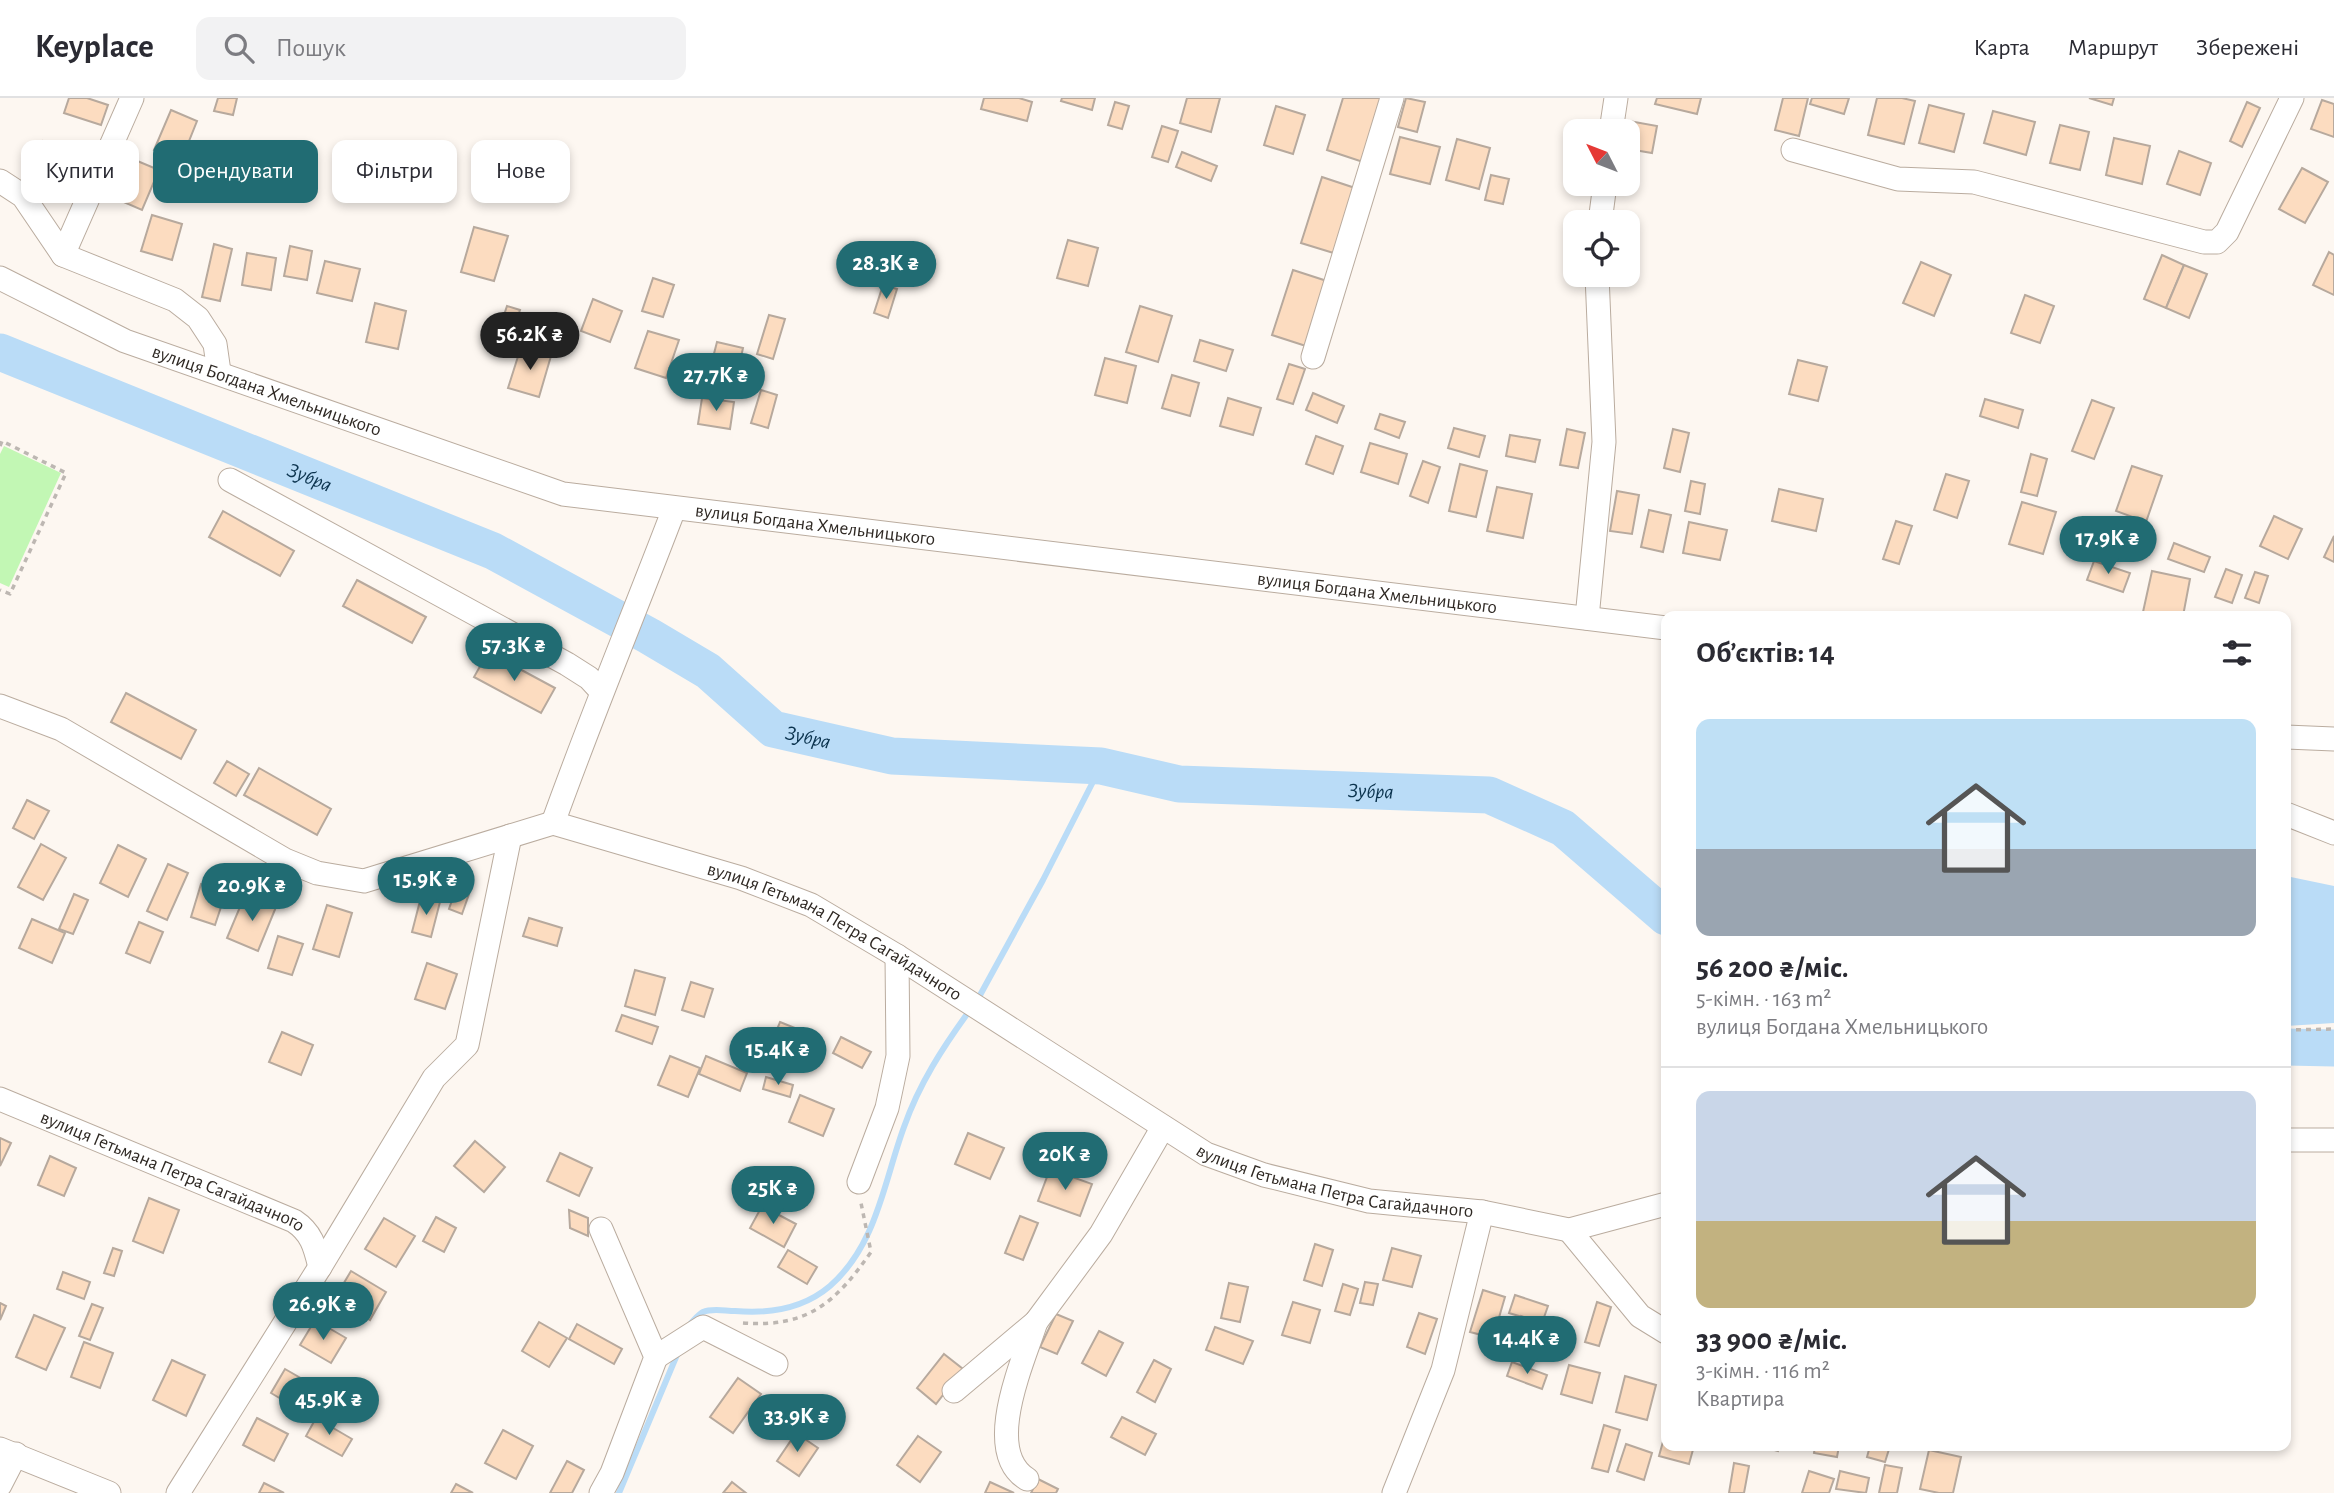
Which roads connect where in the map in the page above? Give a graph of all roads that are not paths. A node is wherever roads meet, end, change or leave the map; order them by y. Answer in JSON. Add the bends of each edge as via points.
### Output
{"nodes":[{"id":1,"x":132,"y":98,"type":"edge"},
{"id":2,"x":1392,"y":98,"type":"edge"},
{"id":3,"x":1616,"y":98,"type":"edge"},
{"id":4,"x":2292,"y":98,"type":"edge"},
{"id":5,"x":1613,"y":119,"type":"edge"},
{"id":6,"x":1793,"y":150,"type":"dead end"},
{"id":7,"x":0,"y":181,"type":"edge"},
{"id":8,"x":63,"y":255,"type":"junction"},
{"id":9,"x":0,"y":278,"type":"edge"},
{"id":10,"x":1598,"y":287,"type":"edge"},
{"id":11,"x":1313,"y":357,"type":"dead end"},
{"id":12,"x":219,"y":372,"type":"junction"},
{"id":13,"x":230,"y":480,"type":"dead end"},
{"id":14,"x":674,"y":509,"type":"junction"},
{"id":15,"x":1587,"y":618,"type":"junction"},
{"id":16,"x":1661,"y":627,"type":"edge"},
{"id":17,"x":601,"y":691,"type":"junction"},
{"id":18,"x":0,"y":706,"type":"edge"},
{"id":19,"x":2291,"y":737,"type":"edge"},
{"id":20,"x":2334,"y":739,"type":"edge"},
{"id":21,"x":2291,"y":816,"type":"edge"},
{"id":22,"x":553,"y":823,"type":"junction"},
{"id":23,"x":2334,"y":833,"type":"edge"},
{"id":24,"x":510,"y":836,"type":"junction"},
{"id":25,"x":897,"y":956,"type":"junction"},
{"id":26,"x":0,"y":1099,"type":"edge"},
{"id":27,"x":1163,"y":1127,"type":"junction"},
{"id":28,"x":2291,"y":1140,"type":"edge"},
{"id":29,"x":2334,"y":1140,"type":"edge"},
{"id":30,"x":859,"y":1182,"type":"road end"},
{"id":31,"x":1661,"y":1205,"type":"edge"},
{"id":32,"x":1482,"y":1212,"type":"junction"},
{"id":33,"x":601,"y":1228,"type":"dead end"},
{"id":34,"x":1569,"y":1230,"type":"junction"},
{"id":35,"x":320,"y":1267,"type":"junction"},
{"id":36,"x":1036,"y":1322,"type":"junction"},
{"id":37,"x":1661,"y":1329,"type":"edge"},
{"id":38,"x":656,"y":1357,"type":"junction"},
{"id":39,"x":776,"y":1364,"type":"dead end"},
{"id":40,"x":954,"y":1391,"type":"dead end"},
{"id":41,"x":8,"y":1451,"type":"edge"},
{"id":42,"x":1027,"y":1479,"type":"dead end"},
{"id":43,"x":0,"y":1485,"type":"edge"},
{"id":44,"x":80,"y":1487,"type":"edge"},
{"id":45,"x":109,"y":1493,"type":"edge"},
{"id":46,"x":178,"y":1493,"type":"edge"},
{"id":47,"x":601,"y":1493,"type":"edge"},
{"id":48,"x":1394,"y":1493,"type":"edge"}],
"edges":[{"from":1,"to":8,"type":"street"},
{"from":2,"to":11,"type":"street"},
{"from":3,"to":5,"type":"street"},
{"from":4,"to":6,"type":"street","via":[[2227,232],[2217,242],[1974,181],[1898,179]]},
{"from":7,"to":8,"type":"street","via":[[23,196]]},
{"from":8,"to":12,"type":"street","via":[[175,300],[207,330],[215,344]]},
{"from":9,"to":12,"type":"street","name":"вулиця Богдана Хмельницького","via":[[125,341]]},
{"from":10,"to":15,"type":"street","via":[[1604,442]]},
{"from":12,"to":14,"type":"street","name":"вулиця Богдана Хмельницького","via":[[563,494]]},
{"from":13,"to":17,"type":"street","via":[[567,664]]},
{"from":14,"to":15,"type":"street","name":"вулиця Богдана Хмельницького"},
{"from":14,"to":17,"type":"street"},
{"from":15,"to":16,"type":"street","name":"вулиця Богдана Хмельницького"},
{"from":17,"to":22,"type":"street"},
{"from":18,"to":24,"type":"street","via":[[61,729],[285,860],[317,873],[364,881]]},
{"from":19,"to":20,"type":"street"},
{"from":21,"to":23,"type":"street"},
{"from":22,"to":24,"type":"street"},
{"from":22,"to":25,"type":"street","name":"вулиця Гетьмана Петра Сагайдачного","via":[[741,878],[811,905]]},
{"from":24,"to":35,"type":"street","via":[[467,1045],[434,1078]]},
{"from":25,"to":27,"type":"street","name":"вулиця Гетьмана Петра Сагайдачного"},
{"from":25,"to":30,"type":"street","via":[[898,1056],[887,1108]]},
{"from":26,"to":35,"type":"street","name":"вулиця Гетьмана Петра Сагайдачного","via":[[294,1221],[314,1242]]},
{"from":27,"to":32,"type":"street","name":"вулиця Гетьмана Петра Сагайдачного","via":[[1206,1154],[1264,1175],[1369,1201]]},
{"from":27,"to":36,"type":"street","via":[[1101,1234]]},
{"from":28,"to":29,"type":"street"},
{"from":31,"to":34,"type":"street","name":"вулиця Гетьмана Петра Сагайдачного"},
{"from":32,"to":34,"type":"street","name":"вулиця Гетьмана Петра Сагайдачного"},
{"from":32,"to":48,"type":"street","via":[[1443,1370]]},
{"from":33,"to":38,"type":"street"},
{"from":34,"to":37,"type":"street","via":[[1640,1316]]},
{"from":35,"to":46,"type":"street"},
{"from":36,"to":40,"type":"street"},
{"from":36,"to":42,"type":"street","via":[[1011,1398],[1006,1435],[1010,1461]]},
{"from":38,"to":39,"type":"street","via":[[703,1327]]},
{"from":38,"to":47,"type":"street"},
{"from":41,"to":43,"type":"street"},
{"from":41,"to":44,"type":"street"},
{"from":44,"to":45,"type":"street"}]}
